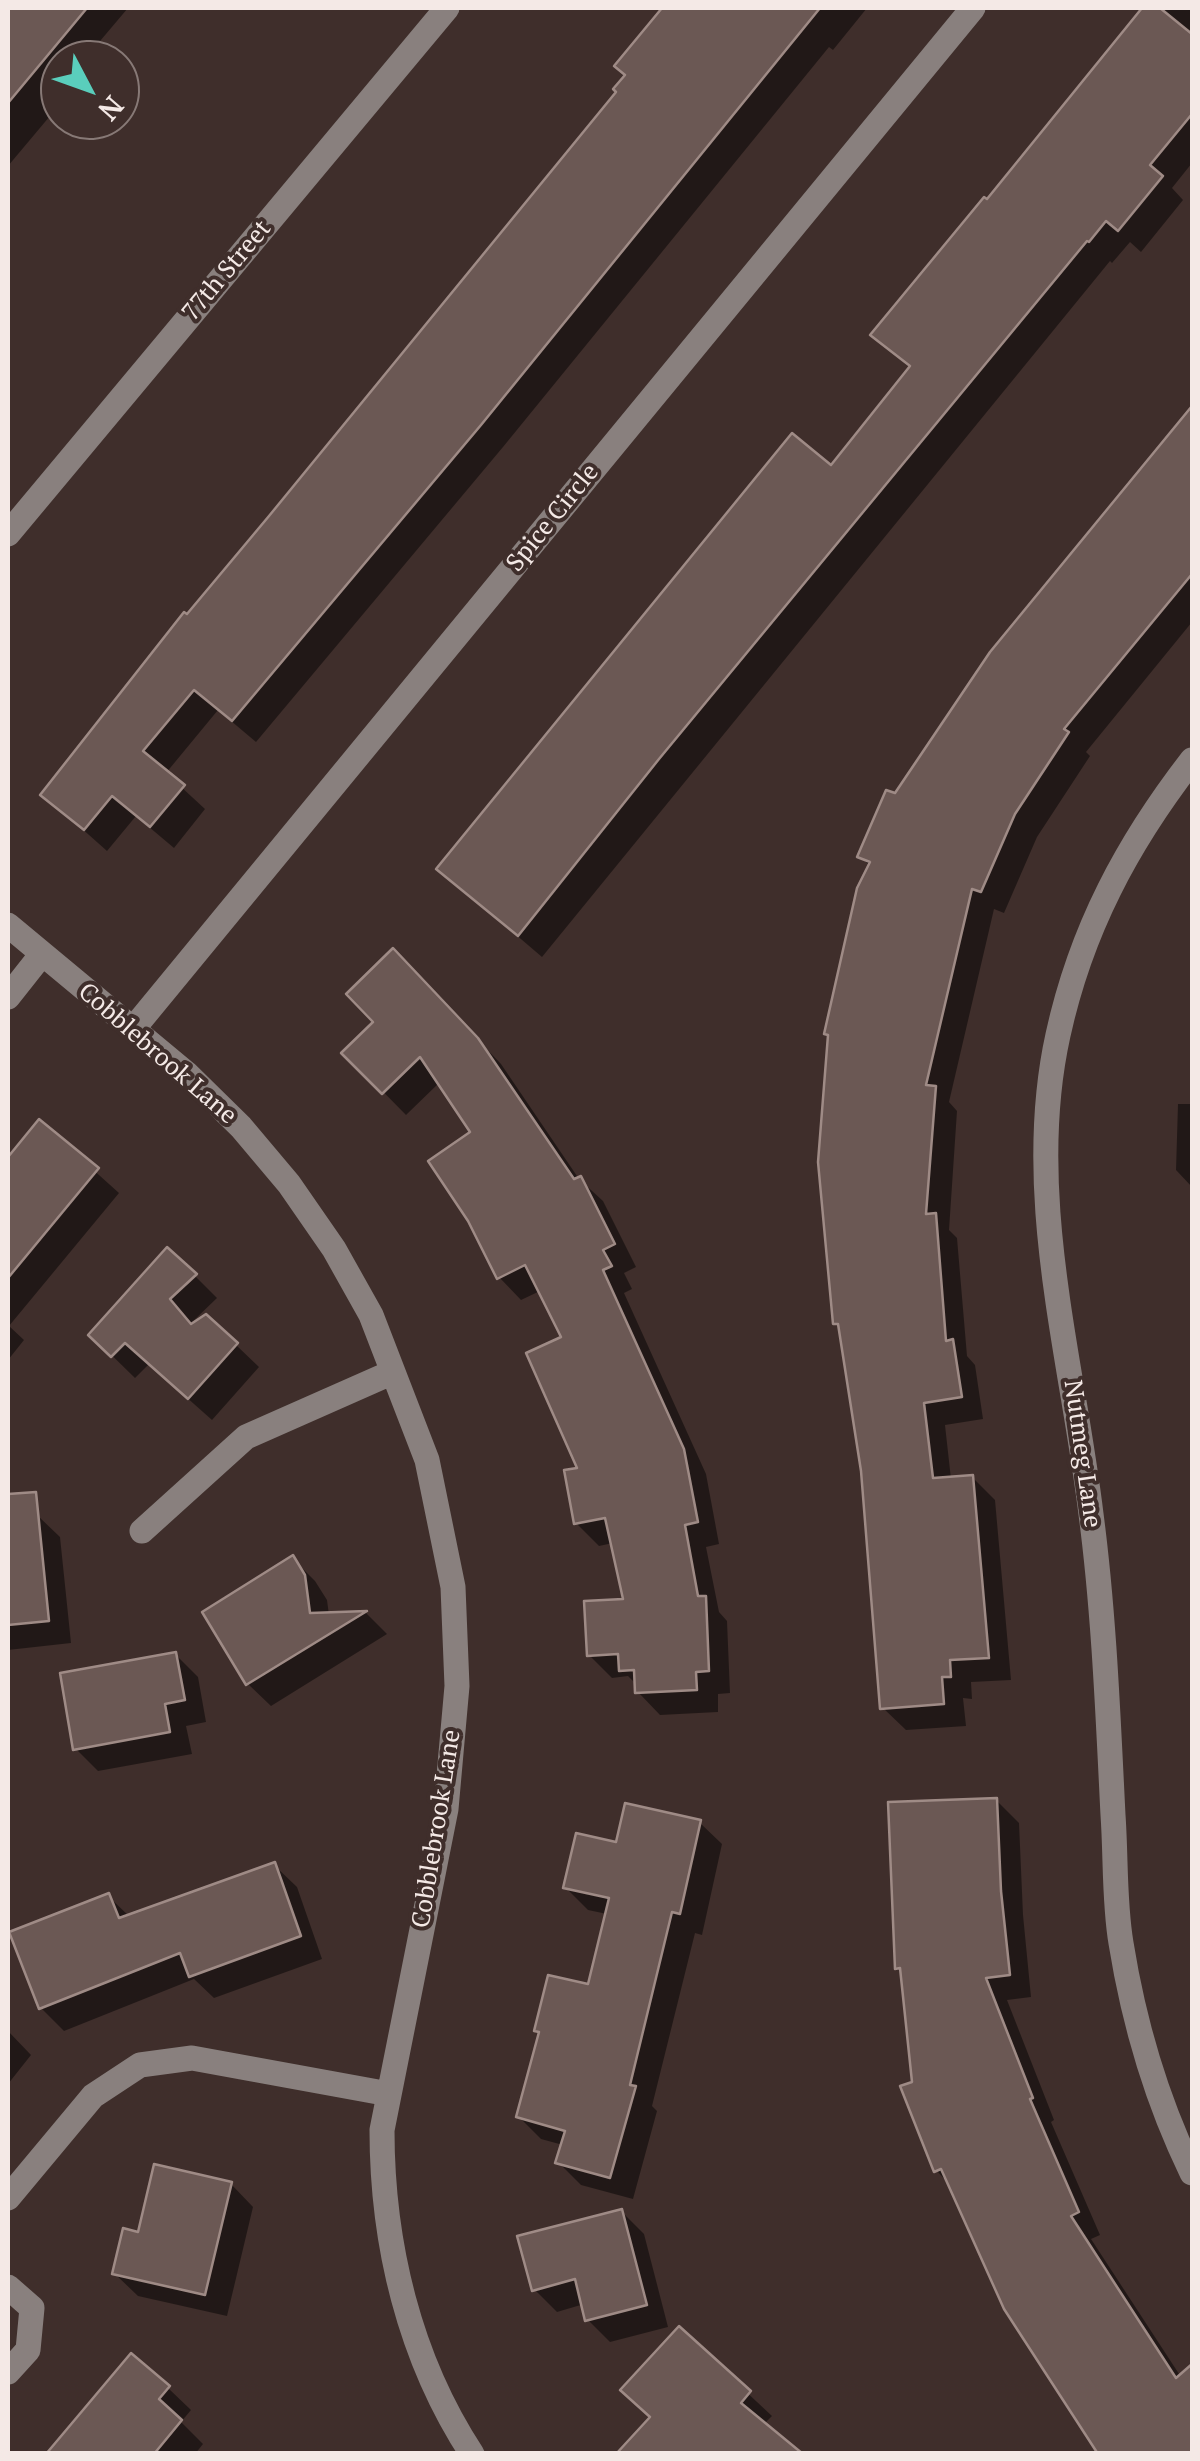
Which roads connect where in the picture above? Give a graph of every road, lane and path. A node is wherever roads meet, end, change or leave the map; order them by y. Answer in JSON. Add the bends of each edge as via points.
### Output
{"nodes":[{"id":1,"x":446,"y":8,"type":"edge"},
{"id":2,"x":973,"y":8,"type":"edge"},
{"id":3,"x":8,"y":534,"type":"edge"},
{"id":4,"x":1192,"y":760,"type":"edge"},
{"id":5,"x":8,"y":925,"type":"edge"},
{"id":6,"x":42,"y":954,"type":"junction"},
{"id":7,"x":8,"y":997,"type":"edge"},
{"id":8,"x":133,"y":1029,"type":"junction"},
{"id":9,"x":392,"y":1372,"type":"junction"},
{"id":10,"x":142,"y":1531,"type":"dead end"},
{"id":11,"x":388,"y":2094,"type":"junction"},
{"id":12,"x":1192,"y":2173,"type":"edge"},
{"id":13,"x":8,"y":2198,"type":"edge"},
{"id":14,"x":8,"y":2286,"type":"edge"},
{"id":15,"x":8,"y":2372,"type":"edge"},
{"id":16,"x":472,"y":2454,"type":"edge"}],
"edges":[{"from":1,"to":3,"type":"street","name":"77th Street"},
{"from":2,"to":8,"type":"street","name":"Spice Circle"},
{"from":4,"to":12,"type":"street","name":"Nutmeg Lane","via":[[1115,873],[1084,944],[1058,1035],[1045,1170],[1092,1516],[1120,1940],[1143,2048]]},
{"from":5,"to":6,"type":"street","name":"Cobblebrook Lane"},
{"from":6,"to":7,"type":"street"},
{"from":6,"to":8,"type":"street","name":"Cobblebrook Lane"},
{"from":8,"to":9,"type":"street","name":"Cobblebrook Lane","via":[[200,1086],[289,1184],[371,1315]]},
{"from":9,"to":10,"type":"street","via":[[246,1437]]},
{"from":9,"to":11,"type":"street","name":"Cobblebrook Lane","via":[[439,1509],[452,1587],[457,1686],[446,1809]]},
{"from":11,"to":13,"type":"street","via":[[192,2058],[140,2066],[93,2096]]},
{"from":11,"to":16,"type":"street","name":"Cobblebrook Lane","via":[[382,2167],[408,2318],[434,2385]]},
{"from":14,"to":15,"type":"street","via":[[32,2308],[28,2350]]}]}
